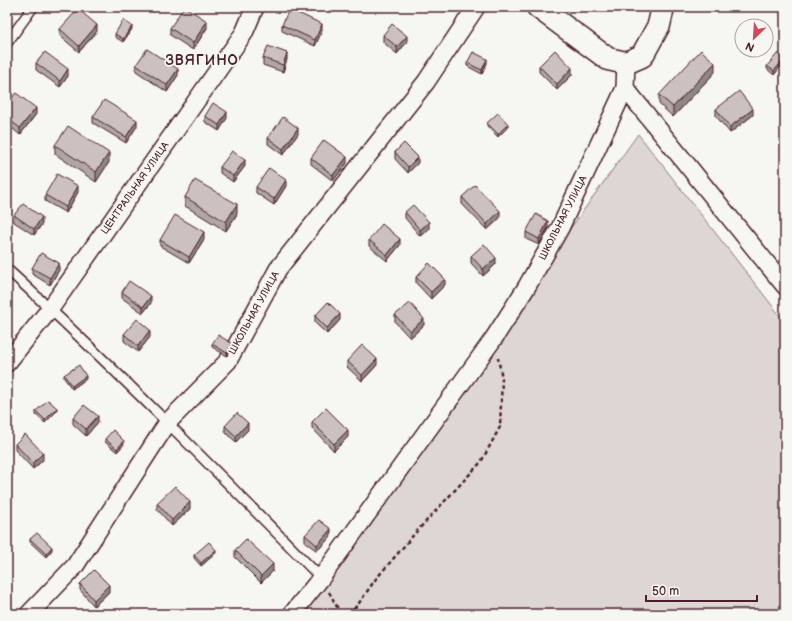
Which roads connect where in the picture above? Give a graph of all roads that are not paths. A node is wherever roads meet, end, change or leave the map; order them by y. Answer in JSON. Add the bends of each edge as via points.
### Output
{"nodes":[{"id":1,"x":33,"y":7,"type":"edge"},
{"id":2,"x":255,"y":7,"type":"edge"},
{"id":3,"x":476,"y":7,"type":"edge"},
{"id":4,"x":538,"y":7,"type":"edge"},
{"id":5,"x":663,"y":7,"type":"edge"},
{"id":6,"x":7,"y":43,"type":"edge"},
{"id":7,"x":626,"y":63,"type":"junction"},
{"id":8,"x":625,"y":88,"type":"junction"},
{"id":9,"x":7,"y":269,"type":"edge"},
{"id":10,"x":785,"y":286,"type":"edge"},
{"id":11,"x":50,"y":309,"type":"junction"},
{"id":12,"x":7,"y":363,"type":"edge"},
{"id":13,"x":168,"y":422,"type":"junction"},
{"id":14,"x":322,"y":578,"type":"junction"},
{"id":15,"x":29,"y":614,"type":"edge"},
{"id":16,"x":292,"y":614,"type":"edge"}],
"edges":[{"from":1,"to":6,"type":"lane"},
{"from":2,"to":11,"type":"street","name":"ЦЕНТРАЛЬНАЯ УЛИЦА","via":[[244,33]]},
{"from":3,"to":13,"type":"street","name":"ШКОЛЬНАЯ УЛИЦА","via":[[426,82],[278,269],[228,361]]},
{"from":4,"to":7,"type":"main road","via":[[608,59]]},
{"from":5,"to":7,"type":"main road","via":[[659,25],[642,56]]},
{"from":7,"to":8,"type":"street","name":"ШКОЛЬНАЯ УЛИЦА"},
{"from":8,"to":10,"type":"street"},
{"from":8,"to":14,"type":"street","name":"ШКОЛЬНАЯ УЛИЦА","via":[[560,228],[526,288],[494,338]]},
{"from":9,"to":11,"type":"lane"},
{"from":11,"to":12,"type":"street","name":"ЦЕНТРАЛЬНАЯ УЛИЦА"},
{"from":11,"to":13,"type":"lane"},
{"from":13,"to":14,"type":"lane"},
{"from":13,"to":15,"type":"street","name":"ШКОЛЬНАЯ УЛИЦА","via":[[75,566]]},
{"from":14,"to":16,"type":"street","name":"ШКОЛЬНАЯ УЛИЦА"}]}
